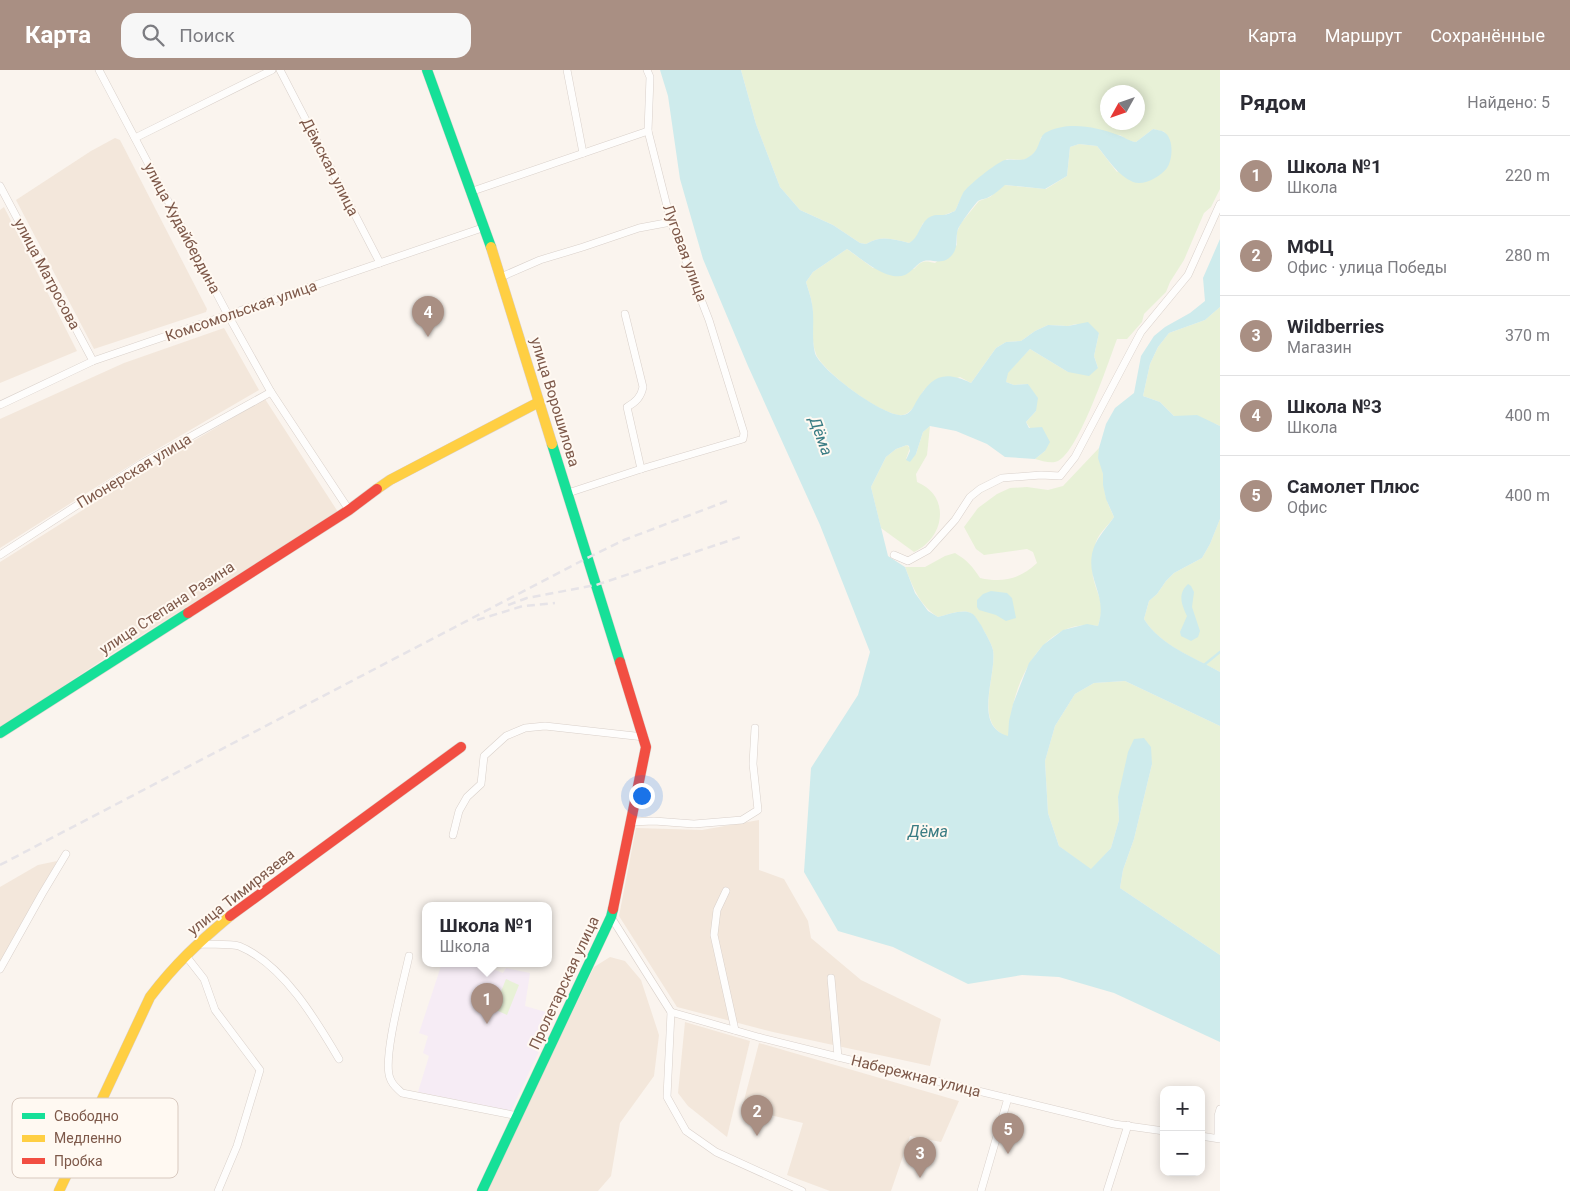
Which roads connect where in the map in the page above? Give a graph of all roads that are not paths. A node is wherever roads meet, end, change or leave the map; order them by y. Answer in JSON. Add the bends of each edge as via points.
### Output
{"nodes":[{"id":1,"x":99,"y":70,"type":"edge"},
{"id":2,"x":272,"y":70,"type":"edge"},
{"id":3,"x":280,"y":70,"type":"edge"},
{"id":4,"x":427,"y":70,"type":"edge"},
{"id":5,"x":567,"y":70,"type":"edge"},
{"id":6,"x":647,"y":70,"type":"edge"},
{"id":7,"x":648,"y":131,"type":"junction"},
{"id":8,"x":135,"y":138,"type":"junction"},
{"id":9,"x":584,"y":153,"type":"junction"},
{"id":10,"x":0,"y":186,"type":"edge"},
{"id":11,"x":470,"y":192,"type":"junction"},
{"id":12,"x":1220,"y":204,"type":"edge"},
{"id":13,"x":671,"y":222,"type":"junction"},
{"id":14,"x":485,"y":227,"type":"junction"},
{"id":15,"x":380,"y":263,"type":"junction"},
{"id":16,"x":501,"y":277,"type":"junction"},
{"id":17,"x":625,"y":314,"type":"dead end"},
{"id":18,"x":228,"y":315,"type":"junction"},
{"id":19,"x":93,"y":361,"type":"junction"},
{"id":20,"x":271,"y":392,"type":"junction"},
{"id":21,"x":539,"y":402,"type":"junction"},
{"id":22,"x":0,"y":405,"type":"edge"},
{"id":23,"x":641,"y":469,"type":"junction"},
{"id":24,"x":568,"y":493,"type":"junction"},
{"id":25,"x":349,"y":510,"type":"junction"},
{"id":26,"x":0,"y":555,"type":"edge"},
{"id":27,"x":894,"y":555,"type":"dead end"},
{"id":28,"x":756,"y":728,"type":"dead end"},
{"id":29,"x":0,"y":732,"type":"edge"},
{"id":30,"x":645,"y":742,"type":"junction"},
{"id":31,"x":461,"y":747,"type":"dead end"},
{"id":32,"x":631,"y":822,"type":"junction"},
{"id":33,"x":453,"y":835,"type":"dead end"},
{"id":34,"x":66,"y":854,"type":"dead end"},
{"id":35,"x":726,"y":892,"type":"dead end"},
{"id":36,"x":611,"y":917,"type":"junction"},
{"id":37,"x":197,"y":944,"type":"junction"},
{"id":38,"x":186,"y":956,"type":"junction"},
{"id":39,"x":409,"y":956,"type":"dead end"},
{"id":40,"x":0,"y":969,"type":"edge"},
{"id":41,"x":831,"y":978,"type":"dead end"},
{"id":42,"x":671,"y":1012,"type":"junction"},
{"id":43,"x":735,"y":1030,"type":"junction"},
{"id":44,"x":838,"y":1057,"type":"junction"},
{"id":45,"x":339,"y":1059,"type":"dead end"},
{"id":46,"x":103,"y":1098,"type":"edge"},
{"id":47,"x":1008,"y":1098,"type":"junction"},
{"id":48,"x":1220,"y":1109,"type":"edge"},
{"id":49,"x":518,"y":1116,"type":"junction"},
{"id":50,"x":1128,"y":1125,"type":"junction"},
{"id":51,"x":1160,"y":1130,"type":"edge"},
{"id":52,"x":1205,"y":1137,"type":"edge"},
{"id":53,"x":1219,"y":1139,"type":"edge"},
{"id":54,"x":66,"y":1178,"type":"edge"},
{"id":55,"x":60,"y":1191,"type":"edge"},
{"id":56,"x":218,"y":1191,"type":"edge"},
{"id":57,"x":482,"y":1191,"type":"edge"},
{"id":58,"x":802,"y":1191,"type":"edge"},
{"id":59,"x":980,"y":1191,"type":"edge"},
{"id":60,"x":1107,"y":1191,"type":"edge"}],
"edges":[{"from":1,"to":8,"type":"street","name":"улица Худайбердина"},
{"from":2,"to":8,"type":"street"},
{"from":3,"to":15,"type":"street","name":"Дёмская улица"},
{"from":4,"to":11,"type":"street","name":"улица Ворошилова"},
{"from":5,"to":9,"type":"street"},
{"from":6,"to":7,"type":"street","name":"Луговая улица","via":[[650,76]]},
{"from":7,"to":9,"type":"street"},
{"from":7,"to":13,"type":"street","name":"Луговая улица"},
{"from":8,"to":18,"type":"street","name":"улица Худайбердина"},
{"from":9,"to":11,"type":"street"},
{"from":10,"to":19,"type":"street","name":"улица Матросова"},
{"from":11,"to":14,"type":"street","name":"улица Ворошилова"},
{"from":12,"to":27,"type":"street","via":[[1188,275],[1141,332],[1075,457],[1060,476],[1002,478],[970,496],[928,550],[908,561]]},
{"from":13,"to":16,"type":"street","via":[[639,228],[540,260]]},
{"from":13,"to":23,"type":"street","name":"Луговая улица","via":[[709,320],[744,433],[743,439]]},
{"from":14,"to":15,"type":"street","name":"Комсомольская улица"},
{"from":14,"to":16,"type":"street","name":"улица Ворошилова"},
{"from":15,"to":18,"type":"street","name":"Комсомольская улица"},
{"from":16,"to":21,"type":"street","name":"улица Ворошилова"},
{"from":17,"to":23,"type":"street","via":[[643,387],[642,394],[627,407]]},
{"from":18,"to":19,"type":"street","name":"Комсомольская улица"},
{"from":18,"to":20,"type":"street","name":"улица Худайбердина"},
{"from":19,"to":22,"type":"street","name":"Комсомольская улица"},
{"from":20,"to":25,"type":"street","name":"улица Худайбердина"},
{"from":20,"to":26,"type":"street","name":"Пионерская улица","via":[[141,464]]},
{"from":21,"to":24,"type":"street","name":"улица Ворошилова"},
{"from":21,"to":25,"type":"street","name":"улица Степана Разина","via":[[390,480]]},
{"from":23,"to":24,"type":"street"},
{"from":24,"to":30,"type":"street","name":"улица Ворошилова"},
{"from":25,"to":29,"type":"street","name":"улица Степана Разина"},
{"from":28,"to":32,"type":"street","via":[[753,764],[758,810],[742,820],[694,824]]},
{"from":30,"to":32,"type":"street","name":"Пролетарская улица"},
{"from":30,"to":33,"type":"street","via":[[545,726],[525,728],[506,736],[484,756],[481,784],[467,797]]},
{"from":31,"to":37,"type":"street","name":"улица Тимирязева","via":[[234,913]]},
{"from":32,"to":36,"type":"street","name":"Пролетарская улица"},
{"from":34,"to":40,"type":"street"},
{"from":35,"to":43,"type":"street","via":[[717,910],[714,935]]},
{"from":36,"to":42,"type":"street"},
{"from":36,"to":49,"type":"street","name":"Пролетарская улица"},
{"from":37,"to":38,"type":"street","name":"улица Тимирязева"},
{"from":37,"to":45,"type":"street","via":[[238,946],[264,961],[313,1015]]},
{"from":38,"to":46,"type":"street","name":"улица Тимирязева","via":[[150,997]]},
{"from":38,"to":56,"type":"street","via":[[204,979],[215,1010],[260,1070],[237,1146]]},
{"from":39,"to":49,"type":"street","via":[[388,1063],[389,1077],[394,1086],[402,1093]]},
{"from":41,"to":44,"type":"street"},
{"from":42,"to":43,"type":"street","name":"Набережная улица"},
{"from":42,"to":58,"type":"street","via":[[667,1098],[686,1131],[716,1152]]},
{"from":43,"to":44,"type":"street","name":"Набережная улица"},
{"from":44,"to":47,"type":"street","name":"Набережная улица"},
{"from":47,"to":50,"type":"street","name":"Набережная улица"},
{"from":47,"to":59,"type":"street"},
{"from":48,"to":53,"type":"street"},
{"from":49,"to":57,"type":"street","name":"Пролетарская улица"},
{"from":50,"to":51,"type":"street","name":"Набережная улица"},
{"from":50,"to":60,"type":"street"},
{"from":52,"to":53,"type":"street"},
{"from":54,"to":55,"type":"street","name":"улица Тимирязева"}]}
